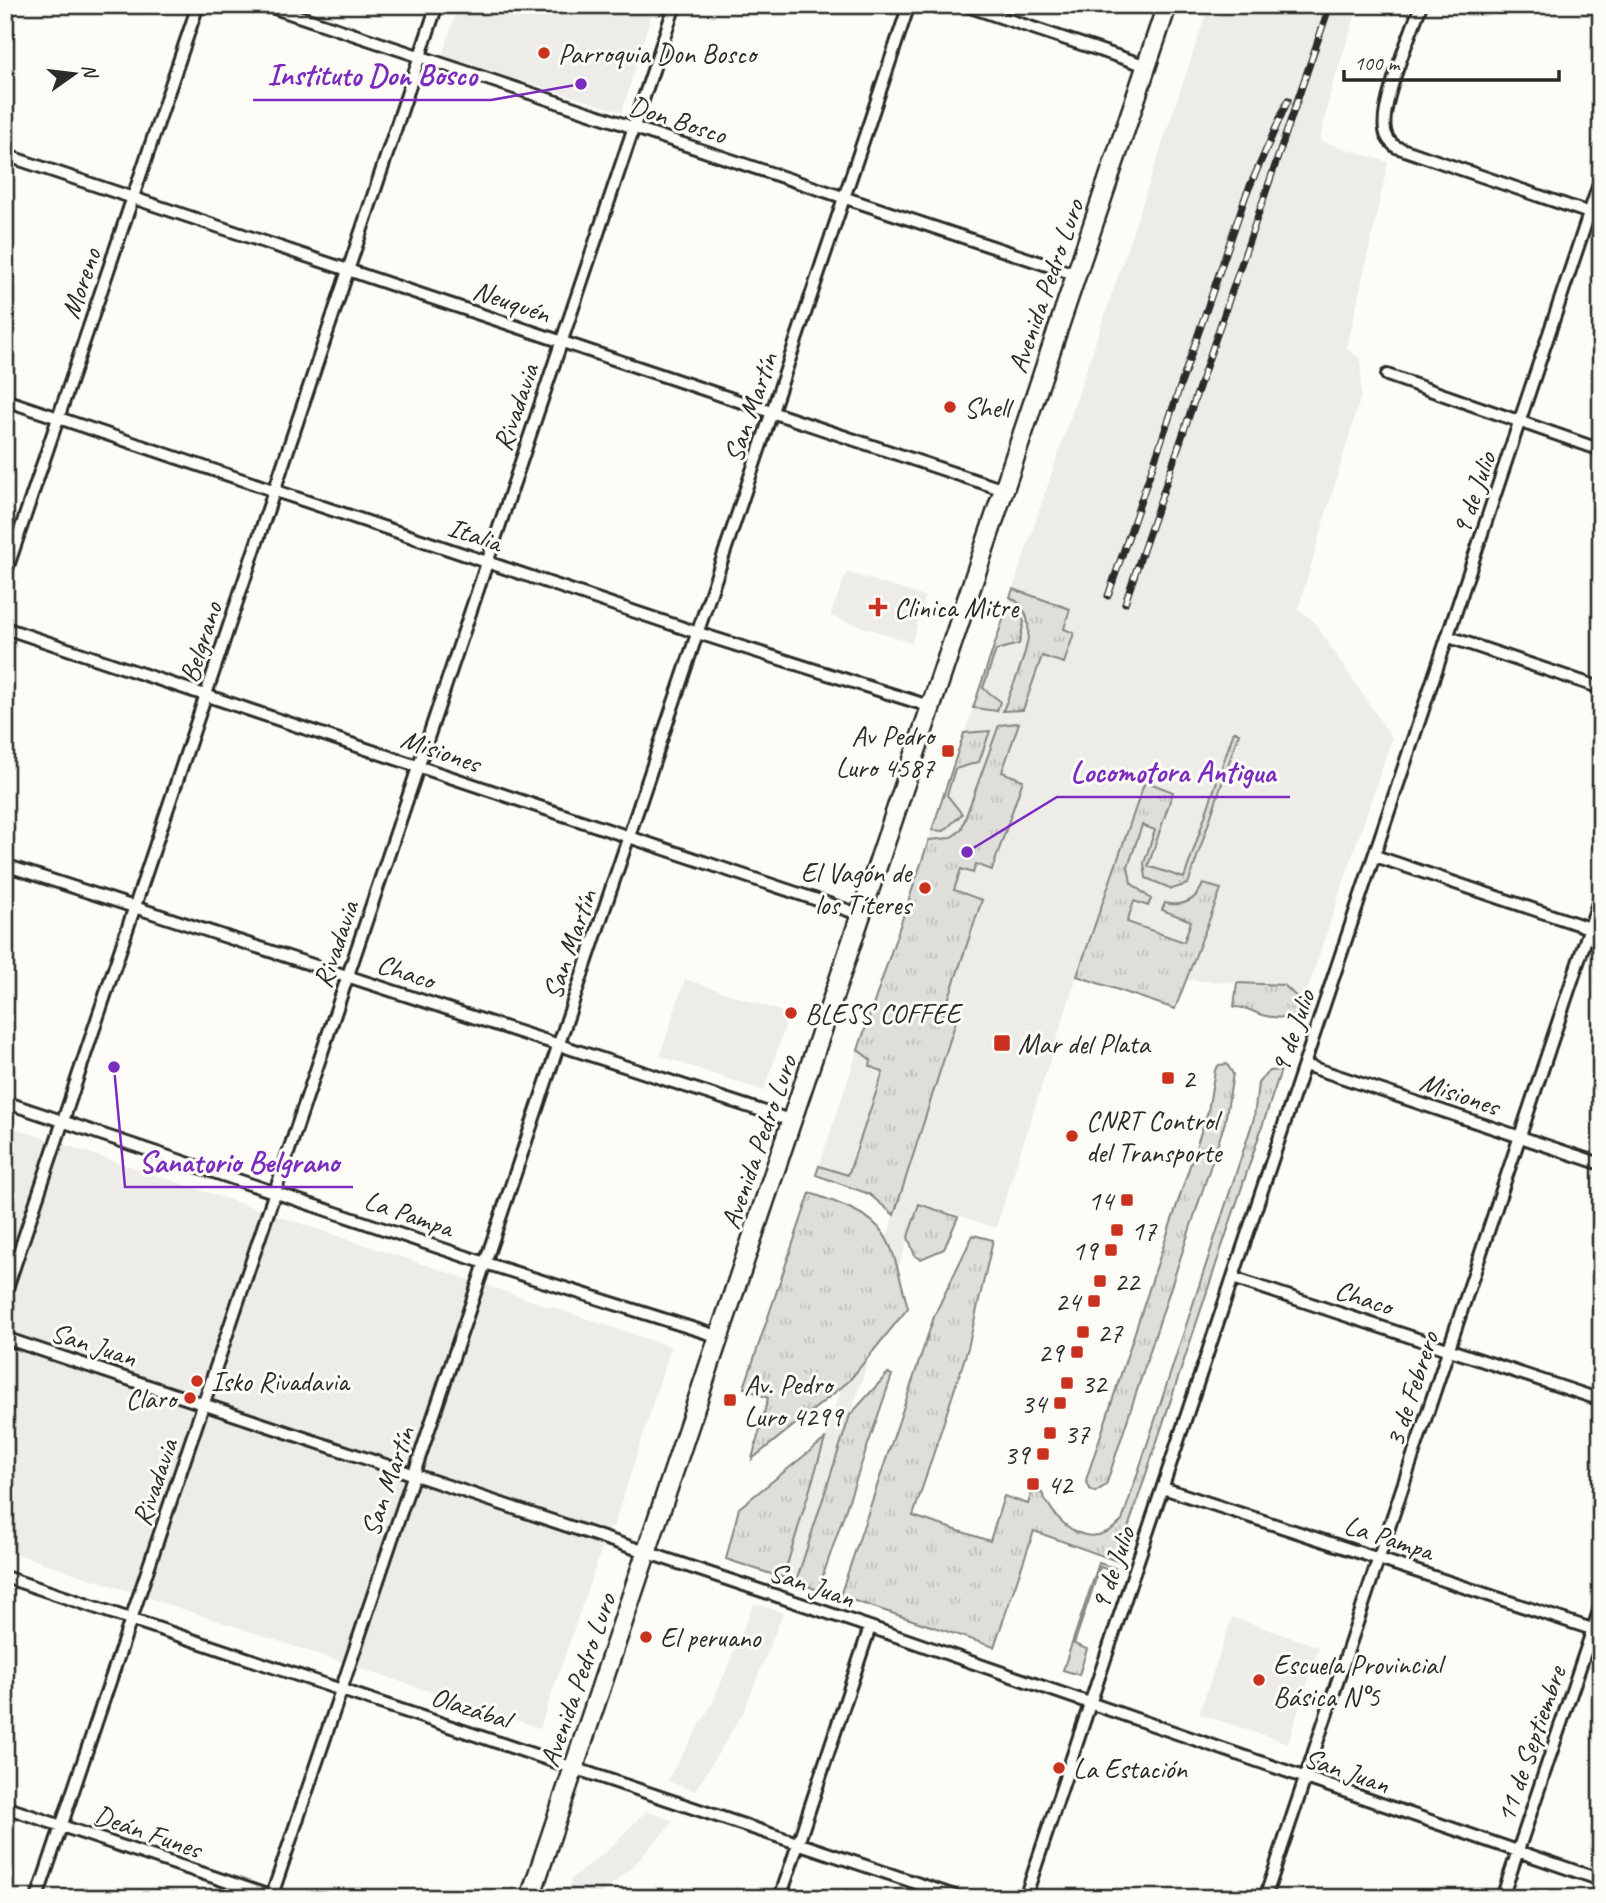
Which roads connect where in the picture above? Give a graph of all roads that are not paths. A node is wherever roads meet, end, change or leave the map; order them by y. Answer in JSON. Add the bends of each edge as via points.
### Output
{"nodes":[{"id":1,"x":198,"y":5,"type":"edge"},
{"id":2,"x":265,"y":5,"type":"edge"},
{"id":3,"x":437,"y":5,"type":"edge"},
{"id":4,"x":675,"y":5,"type":"edge"},
{"id":5,"x":909,"y":5,"type":"edge"},
{"id":6,"x":964,"y":5,"type":"edge"},
{"id":7,"x":1167,"y":5,"type":"edge"},
{"id":8,"x":1420,"y":5,"type":"edge"},
{"id":9,"x":420,"y":57,"type":"junction"},
{"id":10,"x":1147,"y":66,"type":"junction"},
{"id":11,"x":634,"y":128,"type":"junction"},
{"id":12,"x":5,"y":155,"type":"edge"},
{"id":13,"x":1601,"y":178,"type":"edge"},
{"id":14,"x":132,"y":198,"type":"junction"},
{"id":15,"x":845,"y":198,"type":"junction"},
{"id":16,"x":1589,"y":213,"type":"junction"},
{"id":17,"x":1601,"y":217,"type":"edge"},
{"id":18,"x":348,"y":271,"type":"junction"},
{"id":19,"x":1077,"y":275,"type":"junction"},
{"id":20,"x":561,"y":342,"type":"junction"},
{"id":21,"x":1387,"y":375,"type":"dead end"},
{"id":22,"x":5,"y":400,"type":"edge"},
{"id":23,"x":772,"y":413,"type":"junction"},
{"id":24,"x":58,"y":418,"type":"junction"},
{"id":25,"x":1521,"y":422,"type":"junction"},
{"id":26,"x":1601,"y":450,"type":"edge"},
{"id":27,"x":274,"y":491,"type":"junction"},
{"id":28,"x":1004,"y":491,"type":"junction"},
{"id":29,"x":487,"y":562,"type":"junction"},
{"id":30,"x":5,"y":575,"type":"edge"},
{"id":31,"x":5,"y":628,"type":"edge"},
{"id":32,"x":698,"y":633,"type":"junction"},
{"id":33,"x":1449,"y":637,"type":"junction"},
{"id":34,"x":1601,"y":688,"type":"edge"},
{"id":35,"x":206,"y":695,"type":"junction"},
{"id":36,"x":932,"y":707,"type":"junction"},
{"id":37,"x":418,"y":767,"type":"junction"},
{"id":38,"x":629,"y":838,"type":"junction"},
{"id":39,"x":1375,"y":856,"type":"junction"},
{"id":40,"x":5,"y":865,"type":"edge"},
{"id":41,"x":1601,"y":894,"type":"edge"},
{"id":42,"x":135,"y":907,"type":"junction"},
{"id":43,"x":862,"y":915,"type":"junction"},
{"id":44,"x":1595,"y":930,"type":"edge"},
{"id":45,"x":348,"y":976,"type":"junction"},
{"id":46,"x":559,"y":1045,"type":"junction"},
{"id":47,"x":1305,"y":1065,"type":"junction"},
{"id":48,"x":5,"y":1102,"type":"edge"},
{"id":49,"x":793,"y":1121,"type":"junction"},
{"id":50,"x":63,"y":1122,"type":"junction"},
{"id":51,"x":1520,"y":1137,"type":"junction"},
{"id":52,"x":1601,"y":1164,"type":"edge"},
{"id":53,"x":276,"y":1192,"type":"junction"},
{"id":54,"x":485,"y":1263,"type":"junction"},
{"id":55,"x":1233,"y":1278,"type":"junction"},
{"id":56,"x":5,"y":1294,"type":"edge"},
{"id":57,"x":720,"y":1337,"type":"junction"},
{"id":58,"x":5,"y":1338,"type":"edge"},
{"id":59,"x":1449,"y":1349,"type":"junction"},
{"id":60,"x":1601,"y":1400,"type":"edge"},
{"id":61,"x":204,"y":1404,"type":"junction"},
{"id":62,"x":413,"y":1474,"type":"junction"},
{"id":63,"x":1163,"y":1488,"type":"junction"},
{"id":64,"x":648,"y":1552,"type":"junction"},
{"id":65,"x":1379,"y":1558,"type":"junction"},
{"id":66,"x":5,"y":1577,"type":"edge"},
{"id":67,"x":1601,"y":1605,"type":"edge"},
{"id":68,"x":131,"y":1619,"type":"junction"},
{"id":69,"x":870,"y":1627,"type":"junction"},
{"id":70,"x":1597,"y":1631,"type":"edge"},
{"id":71,"x":342,"y":1688,"type":"junction"},
{"id":72,"x":1090,"y":1704,"type":"junction"},
{"id":73,"x":575,"y":1766,"type":"junction"},
{"id":74,"x":1305,"y":1779,"type":"junction"},
{"id":75,"x":5,"y":1807,"type":"edge"},
{"id":76,"x":62,"y":1826,"type":"junction"},
{"id":77,"x":799,"y":1843,"type":"junction"},
{"id":78,"x":1517,"y":1852,"type":"junction"},
{"id":79,"x":1601,"y":1880,"type":"edge"},
{"id":80,"x":273,"y":1897,"type":"edge"},
{"id":81,"x":37,"y":1898,"type":"edge"},
{"id":82,"x":530,"y":1898,"type":"edge"},
{"id":83,"x":780,"y":1898,"type":"edge"},
{"id":84,"x":961,"y":1898,"type":"edge"},
{"id":85,"x":1025,"y":1898,"type":"edge"},
{"id":86,"x":1265,"y":1898,"type":"edge"},
{"id":87,"x":1502,"y":1898,"type":"edge"}],
"edges":[{"from":1,"to":14,"type":"street","name":"Moreno"},
{"from":2,"to":9,"type":"street","name":"Don Bosco"},
{"from":3,"to":9,"type":"street","name":"Belgrano"},
{"from":4,"to":11,"type":"street","name":"Rivadavia"},
{"from":5,"to":15,"type":"street","name":"San Martín"},
{"from":6,"to":10,"type":"street"},
{"from":7,"to":10,"type":"main road","name":"Avenida Pedro Luro"},
{"from":8,"to":16,"type":"street","via":[[1386,110],[1385,134],[1396,147]]},
{"from":9,"to":11,"type":"street","name":"Don Bosco"},
{"from":9,"to":18,"type":"street","name":"Belgrano"},
{"from":10,"to":19,"type":"main road","name":"Avenida Pedro Luro"},
{"from":11,"to":15,"type":"street","name":"Don Bosco"},
{"from":11,"to":20,"type":"street","name":"Rivadavia"},
{"from":12,"to":14,"type":"street","name":"Neuquén"},
{"from":13,"to":16,"type":"street","name":"9 de Julio"},
{"from":14,"to":18,"type":"street","name":"Neuquén"},
{"from":14,"to":24,"type":"street","name":"Moreno"},
{"from":15,"to":19,"type":"street","name":"Don Bosco"},
{"from":15,"to":23,"type":"street","name":"San Martín"},
{"from":16,"to":17,"type":"street"},
{"from":16,"to":25,"type":"street","name":"9 de Julio"},
{"from":18,"to":20,"type":"street","name":"Neuquén"},
{"from":18,"to":27,"type":"street","name":"Belgrano"},
{"from":19,"to":28,"type":"main road","name":"Avenida Pedro Luro"},
{"from":20,"to":23,"type":"street","name":"Neuquén"},
{"from":20,"to":29,"type":"street","name":"Rivadavia"},
{"from":21,"to":25,"type":"street"},
{"from":22,"to":24,"type":"street","name":"Italia"},
{"from":23,"to":28,"type":"street","name":"Neuquén"},
{"from":23,"to":32,"type":"street","name":"San Martín"},
{"from":24,"to":27,"type":"street","name":"Italia"},
{"from":24,"to":30,"type":"street","name":"Moreno"},
{"from":25,"to":26,"type":"street"},
{"from":25,"to":33,"type":"street","name":"9 de Julio"},
{"from":27,"to":29,"type":"street","name":"Italia"},
{"from":27,"to":35,"type":"street","name":"Belgrano"},
{"from":28,"to":36,"type":"main road","name":"Avenida Pedro Luro"},
{"from":29,"to":32,"type":"street","name":"Italia"},
{"from":29,"to":37,"type":"street","name":"Rivadavia"},
{"from":31,"to":35,"type":"street","name":"Misiones"},
{"from":32,"to":36,"type":"street","name":"Italia"},
{"from":32,"to":38,"type":"street","name":"San Martín"},
{"from":33,"to":34,"type":"street"},
{"from":33,"to":39,"type":"street","name":"9 de Julio"},
{"from":35,"to":37,"type":"street","name":"Misiones"},
{"from":35,"to":42,"type":"street","name":"Belgrano"},
{"from":36,"to":43,"type":"main road","name":"Avenida Pedro Luro"},
{"from":37,"to":38,"type":"street","name":"Misiones"},
{"from":37,"to":45,"type":"street","name":"Rivadavia"},
{"from":38,"to":43,"type":"street","name":"Misiones"},
{"from":38,"to":46,"type":"street","name":"San Martín"},
{"from":39,"to":44,"type":"street"},
{"from":39,"to":47,"type":"street","name":"9 de Julio"},
{"from":40,"to":42,"type":"street","name":"Chaco"},
{"from":41,"to":44,"type":"street","name":"3 de Febrero"},
{"from":42,"to":45,"type":"street","name":"Chaco"},
{"from":42,"to":50,"type":"street","name":"Belgrano"},
{"from":43,"to":49,"type":"main road","name":"Avenida Pedro Luro"},
{"from":44,"to":51,"type":"street","name":"3 de Febrero"},
{"from":45,"to":46,"type":"street","name":"Chaco"},
{"from":45,"to":53,"type":"street","name":"Rivadavia"},
{"from":46,"to":49,"type":"street","name":"Chaco"},
{"from":46,"to":54,"type":"street","name":"San Martín"},
{"from":47,"to":51,"type":"street","name":"Misiones"},
{"from":47,"to":55,"type":"street","name":"9 de Julio"},
{"from":48,"to":50,"type":"street","name":"La Pampa"},
{"from":49,"to":57,"type":"main road","name":"Avenida Pedro Luro"},
{"from":50,"to":53,"type":"street","name":"La Pampa"},
{"from":50,"to":56,"type":"street","name":"Belgrano"},
{"from":51,"to":52,"type":"street","name":"Misiones"},
{"from":51,"to":59,"type":"street","name":"3 de Febrero"},
{"from":53,"to":54,"type":"street","name":"La Pampa"},
{"from":53,"to":61,"type":"street","name":"Rivadavia"},
{"from":54,"to":57,"type":"street","name":"La Pampa"},
{"from":54,"to":62,"type":"street","name":"San Martín"},
{"from":55,"to":59,"type":"street","name":"Chaco"},
{"from":55,"to":63,"type":"street","name":"9 de Julio"},
{"from":57,"to":64,"type":"main road","name":"Avenida Pedro Luro"},
{"from":58,"to":61,"type":"street","name":"San Juan"},
{"from":59,"to":60,"type":"street","name":"Chaco"},
{"from":59,"to":65,"type":"street","name":"3 de Febrero"},
{"from":61,"to":62,"type":"street","name":"San Juan"},
{"from":61,"to":68,"type":"street","name":"Rivadavia"},
{"from":62,"to":64,"type":"street","name":"San Juan"},
{"from":62,"to":71,"type":"street","name":"San Martín"},
{"from":63,"to":65,"type":"street","name":"La Pampa"},
{"from":63,"to":72,"type":"street","name":"9 de Julio"},
{"from":64,"to":69,"type":"street","name":"San Juan"},
{"from":64,"to":73,"type":"main road","name":"Avenida Pedro Luro"},
{"from":65,"to":70,"type":"street","name":"La Pampa"},
{"from":65,"to":74,"type":"street","name":"3 de Febrero"},
{"from":66,"to":68,"type":"street","name":"Olazábal"},
{"from":67,"to":70,"type":"street","name":"11 de Septiembre"},
{"from":68,"to":71,"type":"street","name":"Olazábal"},
{"from":68,"to":76,"type":"street","name":"Rivadavia"},
{"from":69,"to":72,"type":"street","name":"San Juan"},
{"from":69,"to":77,"type":"street"},
{"from":70,"to":78,"type":"street","name":"11 de Septiembre"},
{"from":71,"to":73,"type":"street","name":"Olazábal"},
{"from":71,"to":80,"type":"street","name":"San Martín"},
{"from":72,"to":74,"type":"street","name":"San Juan"},
{"from":72,"to":85,"type":"street","name":"9 de Julio"},
{"from":73,"to":77,"type":"street","name":"Olazábal"},
{"from":73,"to":82,"type":"main road","name":"Avenida Pedro Luro"},
{"from":74,"to":78,"type":"street","name":"San Juan"},
{"from":74,"to":86,"type":"street","name":"3 de Febrero"},
{"from":75,"to":76,"type":"street","name":"Deán Funes"},
{"from":76,"to":80,"type":"street","name":"Deán Funes"},
{"from":76,"to":81,"type":"street","name":"Rivadavia"},
{"from":77,"to":83,"type":"street"},
{"from":77,"to":84,"type":"street","name":"Olazábal"},
{"from":78,"to":79,"type":"street","name":"San Juan"},
{"from":78,"to":87,"type":"street","name":"11 de Septiembre"}]}
